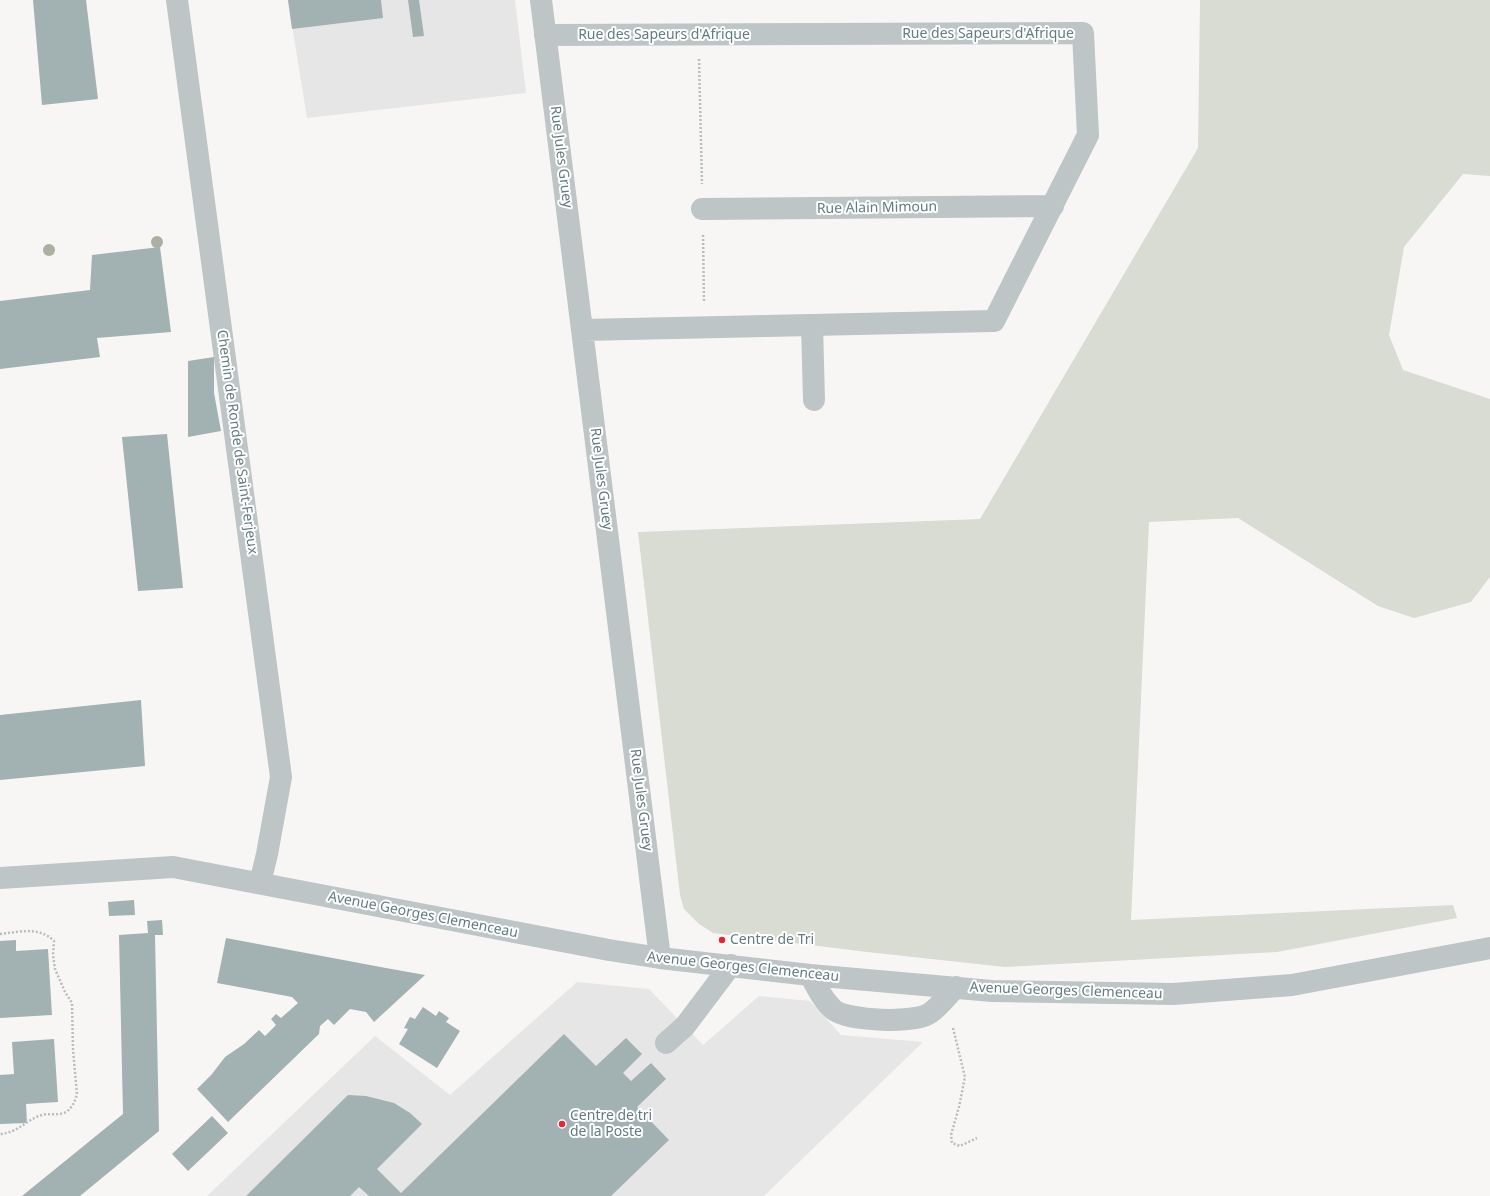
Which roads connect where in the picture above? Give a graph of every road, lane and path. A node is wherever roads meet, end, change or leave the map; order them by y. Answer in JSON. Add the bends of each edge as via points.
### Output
{"nodes":[{"id":1,"x":177,"y":0,"type":"edge"},
{"id":2,"x":541,"y":0,"type":"edge"},
{"id":3,"x":698,"y":34,"type":"junction"},
{"id":4,"x":546,"y":35,"type":"junction"},
{"id":5,"x":1053,"y":206,"type":"junction"},
{"id":6,"x":702,"y":210,"type":"junction"},
{"id":7,"x":812,"y":325,"type":"junction"},
{"id":8,"x":705,"y":327,"type":"junction"},
{"id":9,"x":583,"y":330,"type":"junction"},
{"id":10,"x":814,"y":400,"type":"dead end"},
{"id":11,"x":0,"y":878,"type":"edge"},
{"id":12,"x":260,"y":883,"type":"junction"},
{"id":13,"x":0,"y":934,"type":"edge"},
{"id":14,"x":1490,"y":948,"type":"edge"},
{"id":15,"x":660,"y":958,"type":"junction"},
{"id":16,"x":731,"y":965,"type":"junction"},
{"id":17,"x":810,"y":975,"type":"junction"},
{"id":18,"x":956,"y":988,"type":"junction"},
{"id":19,"x":952,"y":1022,"type":"dead end"},
{"id":20,"x":666,"y":1043,"type":"dead end"},
{"id":21,"x":0,"y":1134,"type":"edge"},
{"id":22,"x":977,"y":1138,"type":"dead end"}],
"edges":[{"from":1,"to":12,"type":"street","name":"Chemin de Ronde de Saint-Ferjeux","via":[[282,777]]},
{"from":2,"to":4,"type":"street","name":"Rue Jules Gruey"},
{"from":3,"to":4,"type":"street","name":"Rue des Sapeurs d'Afrique"},
{"from":3,"to":5,"type":"street","name":"Rue des Sapeurs d'Afrique","via":[[1082,33],[1088,134]]},
{"from":3,"to":6,"type":"path"},
{"from":4,"to":9,"type":"street","name":"Rue Jules Gruey"},
{"from":5,"to":6,"type":"street","name":"Rue Alain Mimoun"},
{"from":5,"to":7,"type":"street","name":"Rue des Sapeurs d'Afrique","via":[[994,321]]},
{"from":6,"to":8,"type":"path"},
{"from":7,"to":8,"type":"street","name":"Rue des Sapeurs d'Afrique"},
{"from":7,"to":10,"type":"street"},
{"from":8,"to":9,"type":"street","name":"Rue des Sapeurs d'Afrique"},
{"from":9,"to":15,"type":"street","name":"Rue Jules Gruey"},
{"from":11,"to":12,"type":"street","name":"Avenue Georges Clemenceau","via":[[173,867]]},
{"from":12,"to":15,"type":"street","name":"Avenue Georges Clemenceau"},
{"from":13,"to":21,"type":"path","via":[[31,930],[42,932],[54,941],[55,969],[72,1002],[73,1050],[78,1094],[72,1107],[62,1114],[42,1115],[19,1129]]},
{"from":14,"to":18,"type":"street","name":"Avenue Georges Clemenceau","via":[[1292,985],[1244,989],[1173,994],[992,991]]},
{"from":15,"to":16,"type":"street","name":"Avenue Georges Clemenceau"},
{"from":16,"to":17,"type":"street","name":"Avenue Georges Clemenceau"},
{"from":16,"to":20,"type":"street","via":[[685,1026]]},
{"from":17,"to":18,"type":"street","name":"Avenue Georges Clemenceau"},
{"from":17,"to":18,"type":"street","via":[[826,1002],[835,1011],[850,1016],[901,1021],[920,1018],[930,1013]]},
{"from":19,"to":22,"type":"path","via":[[965,1077],[951,1134],[952,1143],[960,1146]]}]}
